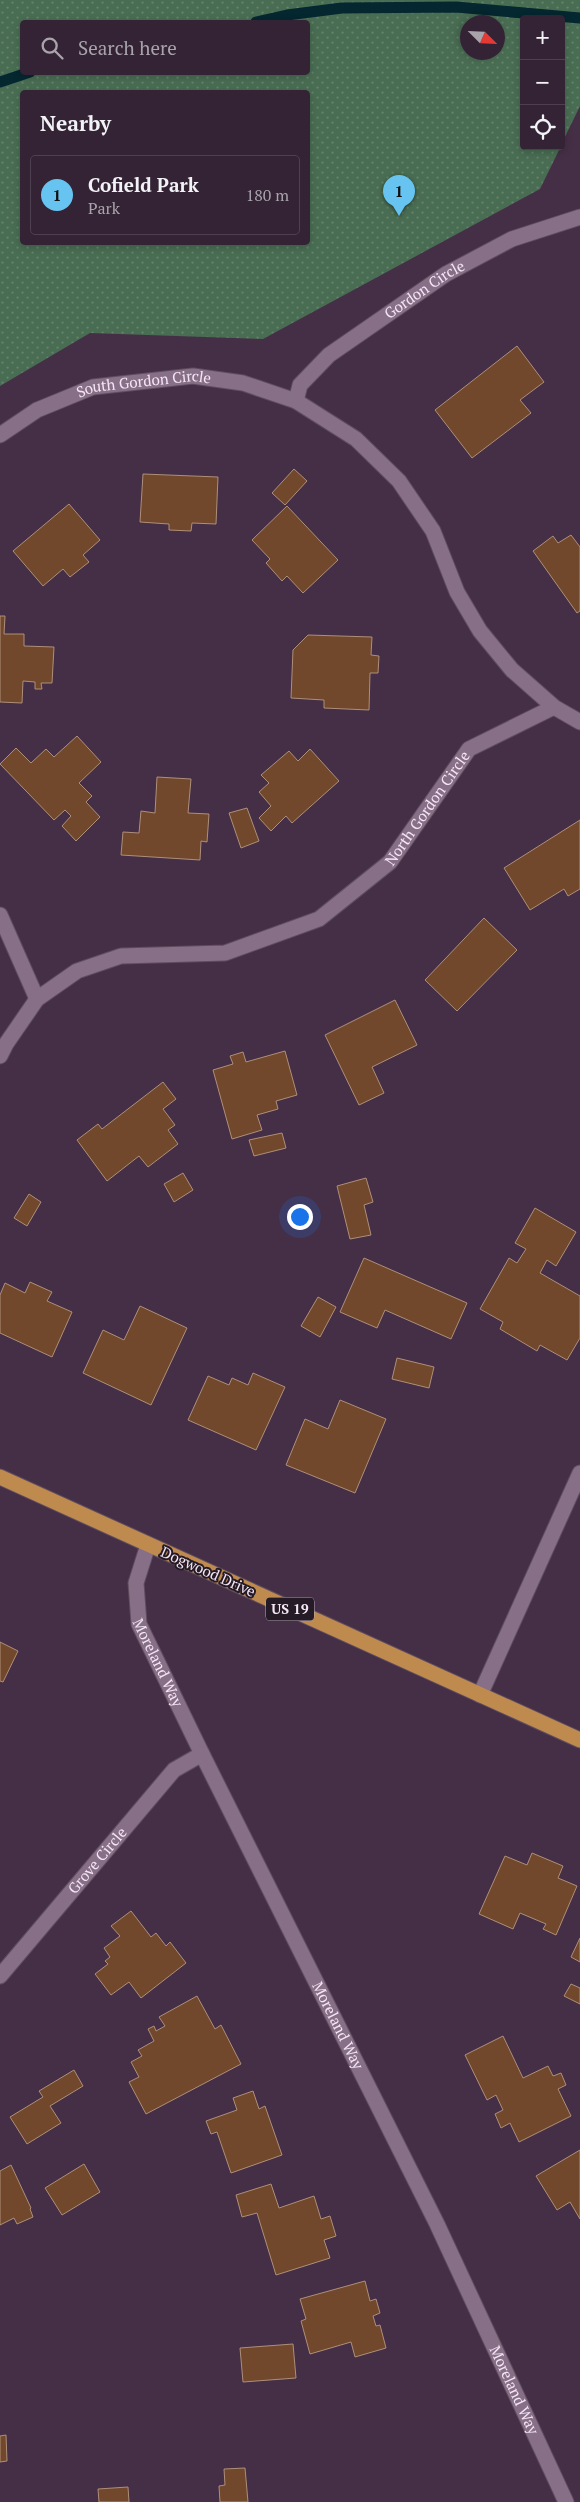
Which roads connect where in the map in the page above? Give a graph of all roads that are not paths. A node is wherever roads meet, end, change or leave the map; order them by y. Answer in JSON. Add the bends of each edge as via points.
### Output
{"nodes":[{"id":1,"x":580,"y":218,"type":"edge"},
{"id":2,"x":296,"y":401,"type":"junction"},
{"id":3,"x":0,"y":435,"type":"edge"},
{"id":4,"x":554,"y":707,"type":"junction"},
{"id":5,"x":580,"y":722,"type":"edge"},
{"id":6,"x":0,"y":915,"type":"edge"},
{"id":7,"x":37,"y":1000,"type":"junction"},
{"id":8,"x":0,"y":1056,"type":"edge"},
{"id":9,"x":580,"y":1473,"type":"edge"},
{"id":10,"x":0,"y":1477,"type":"edge"},
{"id":11,"x":148,"y":1545,"type":"junction"},
{"id":12,"x":480,"y":1695,"type":"junction"},
{"id":13,"x":580,"y":1740,"type":"edge"},
{"id":14,"x":202,"y":1754,"type":"junction"},
{"id":15,"x":0,"y":1976,"type":"edge"},
{"id":16,"x":566,"y":2502,"type":"edge"}],
"edges":[{"from":1,"to":2,"type":"street","name":"Gordon Circle","via":[[512,238],[446,274],[329,355],[300,385]]},
{"from":2,"to":3,"type":"street","name":"South Gordon Circle","via":[[244,383],[193,376],[93,387],[37,410]]},
{"from":2,"to":4,"type":"street","via":[[356,439],[399,481],[433,531],[456,592],[480,631],[512,670]]},
{"from":4,"to":5,"type":"street"},
{"from":4,"to":7,"type":"street","name":"North Gordon Circle","via":[[469,749],[390,862],[320,919],[225,953],[121,956],[77,971]]},
{"from":6,"to":7,"type":"street"},
{"from":7,"to":8,"type":"street"},
{"from":9,"to":12,"type":"street"},
{"from":10,"to":11,"type":"main road","name":"Dogwood Drive","number":"US 19"},
{"from":11,"to":12,"type":"main road","name":"Dogwood Drive","number":"US 19"},
{"from":11,"to":14,"type":"street","name":"Moreland Way","via":[[136,1583],[139,1624]]},
{"from":12,"to":13,"type":"main road","name":"Dogwood Drive","number":"US 19"},
{"from":14,"to":15,"type":"street","name":"Grove Circle","via":[[174,1770]]},
{"from":14,"to":16,"type":"street","name":"Moreland Way","via":[[437,2224]]}]}
